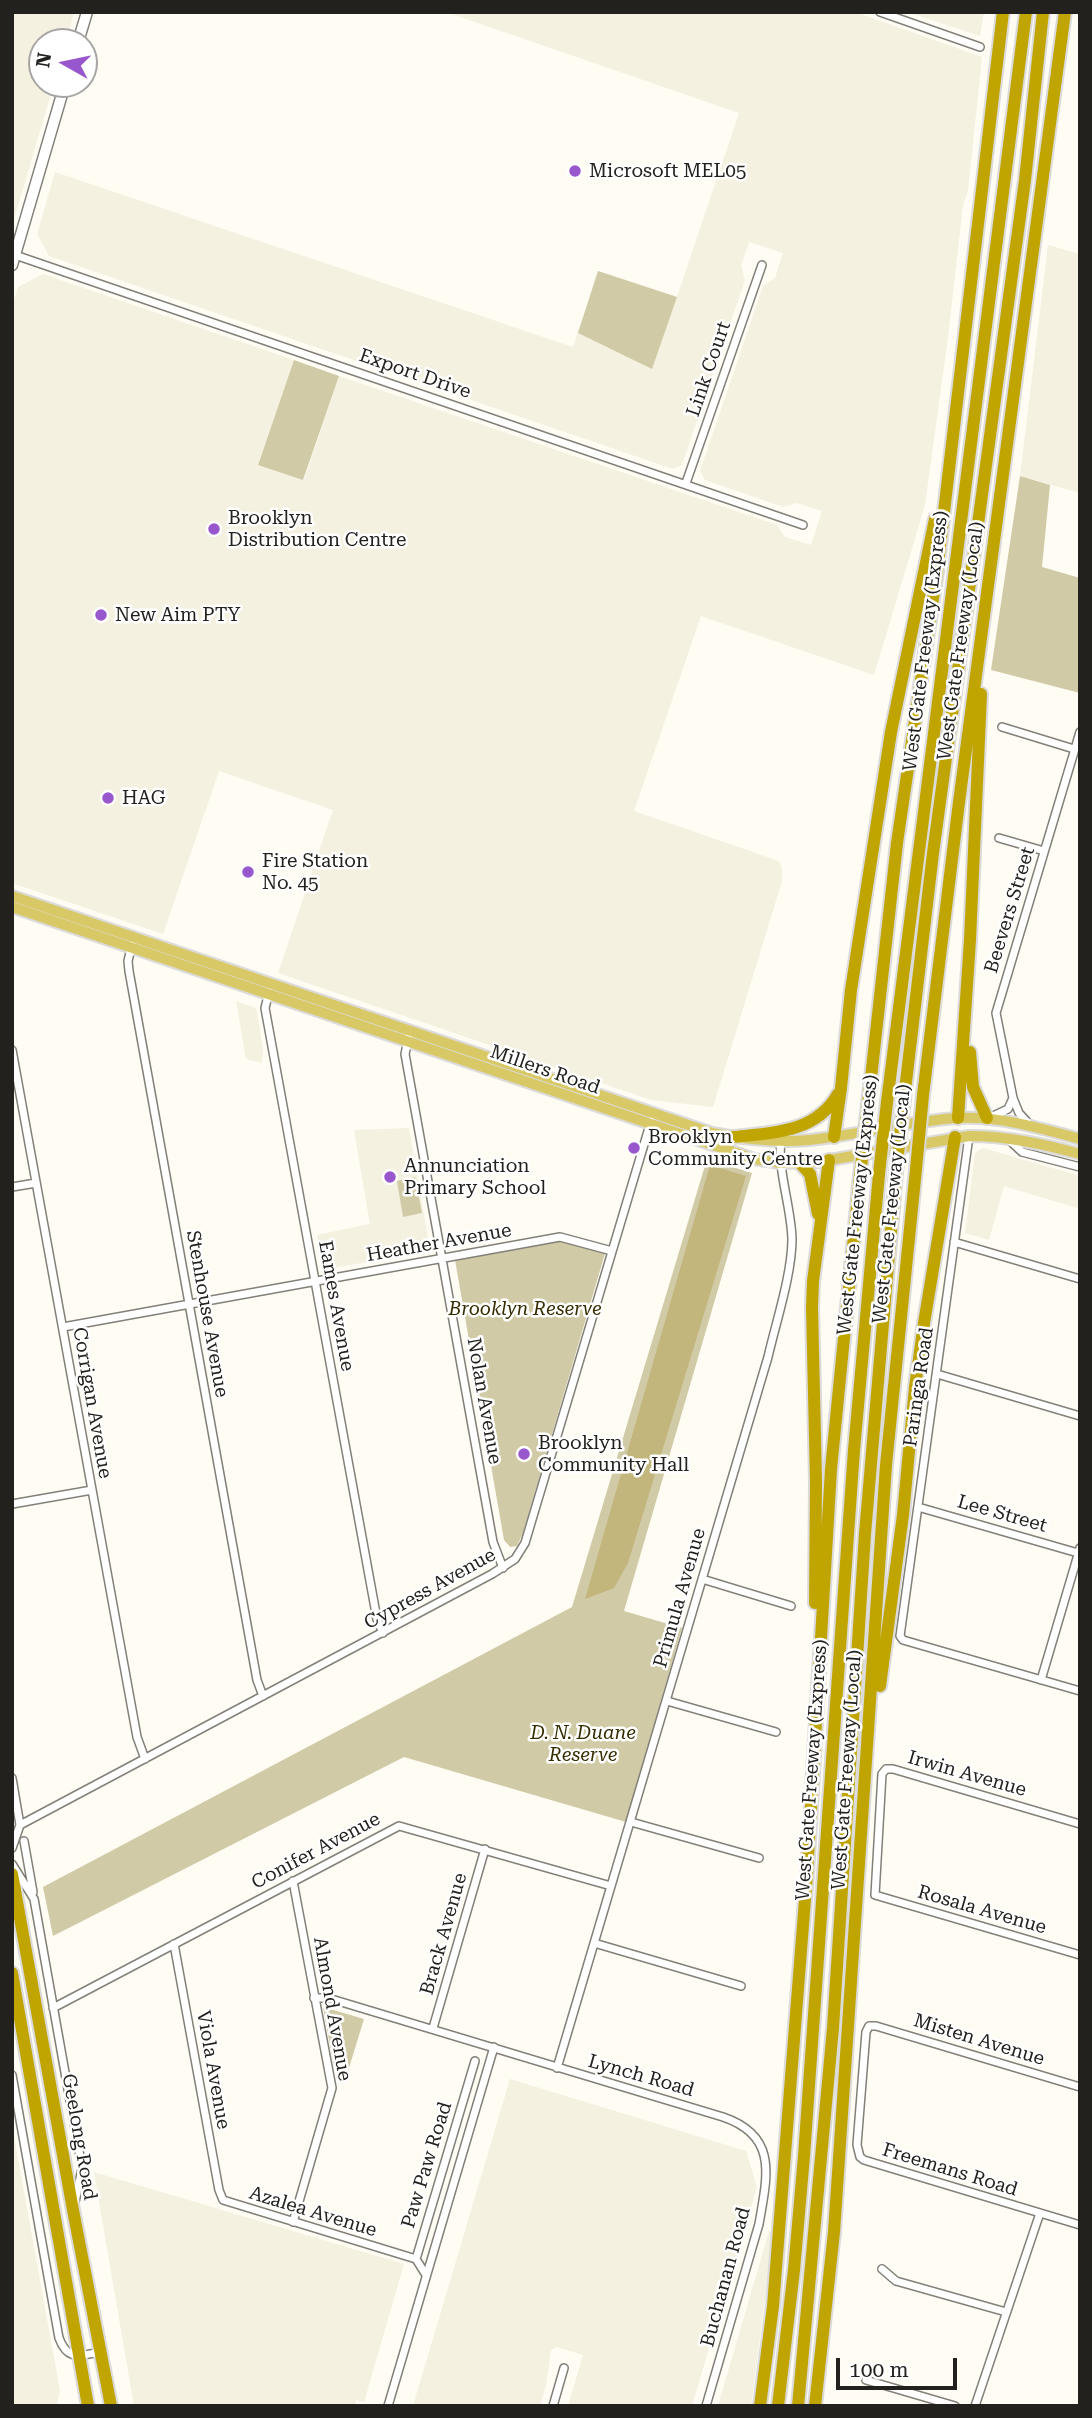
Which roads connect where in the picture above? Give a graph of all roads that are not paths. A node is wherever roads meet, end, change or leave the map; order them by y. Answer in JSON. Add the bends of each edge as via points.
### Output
{"nodes":[{"id":1,"x":880,"y":12,"type":"edge"},
{"id":2,"x":1003,"y":12,"type":"edge"},
{"id":3,"x":1026,"y":12,"type":"edge"},
{"id":4,"x":1043,"y":12,"type":"edge"},
{"id":5,"x":1065,"y":12,"type":"edge"},
{"id":6,"x":980,"y":47,"type":"dead end"},
{"id":7,"x":61,"y":98,"type":"edge"},
{"id":8,"x":14,"y":260,"type":"edge"},
{"id":9,"x":762,"y":265,"type":"dead end"},
{"id":10,"x":954,"y":415,"type":"junction"},
{"id":11,"x":686,"y":483,"type":"junction"},
{"id":12,"x":803,"y":524,"type":"dead end"},
{"id":13,"x":983,"y":624,"type":"junction"},
{"id":14,"x":1002,"y":727,"type":"dead end"},
{"id":15,"x":1080,"y":732,"type":"edge"},
{"id":16,"x":1074,"y":749,"type":"junction"},
{"id":17,"x":999,"y":838,"type":"dead end"},
{"id":18,"x":1044,"y":851,"type":"junction"},
{"id":19,"x":12,"y":896,"type":"edge"},
{"id":20,"x":12,"y":907,"type":"edge"},
{"id":21,"x":970,"y":940,"type":"junction"},
{"id":22,"x":133,"y":943,"type":"junction"},
{"id":23,"x":270,"y":989,"type":"junction"},
{"id":24,"x":408,"y":1036,"type":"junction"},
{"id":25,"x":12,"y":1050,"type":"edge"},
{"id":26,"x":841,"y":1088,"type":"junction"},
{"id":27,"x":1013,"y":1098,"type":"junction"},
{"id":28,"x":958,"y":1118,"type":"junction"},
{"id":29,"x":987,"y":1118,"type":"junction"},
{"id":30,"x":651,"y":1119,"type":"junction"},
{"id":31,"x":1030,"y":1125,"type":"junction"},
{"id":32,"x":733,"y":1137,"type":"joint"},
{"id":33,"x":781,"y":1137,"type":"junction"},
{"id":34,"x":834,"y":1137,"type":"junction"},
{"id":35,"x":962,"y":1137,"type":"junction"},
{"id":36,"x":1007,"y":1138,"type":"junction"},
{"id":37,"x":1080,"y":1139,"type":"edge"},
{"id":38,"x":1080,"y":1154,"type":"edge"},
{"id":39,"x":829,"y":1160,"type":"junction"},
{"id":40,"x":799,"y":1162,"type":"junction"},
{"id":41,"x":780,"y":1163,"type":"junction"},
{"id":42,"x":1080,"y":1167,"type":"edge"},
{"id":43,"x":36,"y":1183,"type":"junction"},
{"id":44,"x":12,"y":1187,"type":"edge"},
{"id":45,"x":820,"y":1225,"type":"junction"},
{"id":46,"x":954,"y":1242,"type":"junction"},
{"id":47,"x":612,"y":1251,"type":"junction"},
{"id":48,"x":442,"y":1258,"type":"junction"},
{"id":49,"x":1080,"y":1279,"type":"edge"},
{"id":50,"x":316,"y":1281,"type":"junction"},
{"id":51,"x":189,"y":1304,"type":"junction"},
{"id":52,"x":63,"y":1327,"type":"junction"},
{"id":53,"x":937,"y":1374,"type":"junction"},
{"id":54,"x":1080,"y":1416,"type":"edge"},
{"id":55,"x":92,"y":1490,"type":"junction"},
{"id":56,"x":12,"y":1504,"type":"edge"},
{"id":57,"x":918,"y":1507,"type":"junction"},
{"id":58,"x":1079,"y":1550,"type":"edge"},
{"id":59,"x":503,"y":1568,"type":"junction"},
{"id":60,"x":702,"y":1579,"type":"junction"},
{"id":61,"x":791,"y":1606,"type":"dead end"},
{"id":62,"x":383,"y":1633,"type":"junction"},
{"id":63,"x":1041,"y":1679,"type":"junction"},
{"id":64,"x":818,"y":1689,"type":"junction"},
{"id":65,"x":1080,"y":1691,"type":"edge"},
{"id":66,"x":263,"y":1696,"type":"junction"},
{"id":67,"x":667,"y":1701,"type":"junction"},
{"id":68,"x":776,"y":1732,"type":"dead end"},
{"id":69,"x":145,"y":1759,"type":"junction"},
{"id":70,"x":12,"y":1778,"type":"edge"},
{"id":71,"x":631,"y":1822,"type":"junction"},
{"id":72,"x":1080,"y":1824,"type":"edge"},
{"id":73,"x":20,"y":1825,"type":"junction"},
{"id":74,"x":24,"y":1841,"type":"dead end"},
{"id":75,"x":12,"y":1848,"type":"edge"},
{"id":76,"x":485,"y":1849,"type":"junction"},
{"id":77,"x":759,"y":1858,"type":"dead end"},
{"id":78,"x":12,"y":1864,"type":"edge"},
{"id":79,"x":12,"y":1874,"type":"edge"},
{"id":80,"x":293,"y":1881,"type":"junction"},
{"id":81,"x":611,"y":1886,"type":"junction"},
{"id":82,"x":875,"y":1895,"type":"joint"},
{"id":83,"x":34,"y":1899,"type":"junction"},
{"id":84,"x":857,"y":1913,"type":"junction"},
{"id":85,"x":594,"y":1943,"type":"junction"},
{"id":86,"x":174,"y":1944,"type":"junction"},
{"id":87,"x":1080,"y":1955,"type":"edge"},
{"id":88,"x":12,"y":1973,"type":"edge"},
{"id":89,"x":741,"y":1986,"type":"dead end"},
{"id":90,"x":314,"y":1998,"type":"junction"},
{"id":91,"x":53,"y":2008,"type":"junction"},
{"id":92,"x":869,"y":2026,"type":"joint"},
{"id":93,"x":433,"y":2028,"type":"junction"},
{"id":94,"x":494,"y":2048,"type":"junction"},
{"id":95,"x":475,"y":2061,"type":"dead end"},
{"id":96,"x":557,"y":2067,"type":"junction"},
{"id":97,"x":12,"y":2075,"type":"edge"},
{"id":98,"x":1080,"y":2087,"type":"edge"},
{"id":99,"x":460,"y":2111,"type":"junction"},
{"id":100,"x":474,"y":2116,"type":"junction"},
{"id":101,"x":765,"y":2154,"type":"joint"},
{"id":102,"x":223,"y":2200,"type":"joint"},
{"id":103,"x":73,"y":2210,"type":"junction"},
{"id":104,"x":1040,"y":2213,"type":"junction"},
{"id":105,"x":293,"y":2222,"type":"junction"},
{"id":106,"x":1080,"y":2225,"type":"edge"},
{"id":107,"x":433,"y":2251,"type":"junction"},
{"id":108,"x":416,"y":2259,"type":"junction"},
{"id":109,"x":882,"y":2269,"type":"dead end"},
{"id":110,"x":426,"y":2275,"type":"junction"},
{"id":111,"x":1006,"y":2312,"type":"junction"},
{"id":112,"x":101,"y":2352,"type":"junction"},
{"id":113,"x":80,"y":2356,"type":"junction"},
{"id":114,"x":564,"y":2368,"type":"dead end"},
{"id":115,"x":866,"y":2380,"type":"dead end"},
{"id":116,"x":89,"y":2406,"type":"edge"},
{"id":117,"x":111,"y":2406,"type":"edge"},
{"id":118,"x":388,"y":2406,"type":"edge"},
{"id":119,"x":553,"y":2406,"type":"edge"},
{"id":120,"x":706,"y":2406,"type":"edge"},
{"id":121,"x":759,"y":2406,"type":"edge"},
{"id":122,"x":778,"y":2406,"type":"edge"},
{"id":123,"x":798,"y":2406,"type":"edge"},
{"id":124,"x":815,"y":2406,"type":"edge"},
{"id":125,"x":954,"y":2406,"type":"edge"},
{"id":126,"x":975,"y":2406,"type":"edge"}],
"edges":[{"from":1,"to":6,"type":"street"},
{"from":2,"to":10,"type":"highway","name":"West Gate Freeway (Local)"},
{"from":3,"to":122,"type":"highway","name":"West Gate Freeway (Express)","bridge":true,"via":[[879,1174],[853,1463],[805,2143]]},
{"from":4,"to":123,"type":"highway","name":"West Gate Freeway (Express)","bridge":true,"via":[[1025,180],[931,866],[896,1171],[865,1534],[831,2052]]},
{"from":5,"to":13,"type":"highway","name":"West Gate Freeway (Local)"},
{"from":7,"to":8,"type":"main road"},
{"from":8,"to":11,"type":"street","name":"Export Drive"},
{"from":9,"to":11,"type":"street","name":"Link Court"},
{"from":10,"to":26,"type":"highway","via":[[891,732],[852,977]]},
{"from":10,"to":64,"type":"highway","name":"West Gate Freeway (Local)","bridge":true,"via":[[937,571],[897,843],[860,1176],[831,1469]]},
{"from":11,"to":12,"type":"street","name":"Export Drive"},
{"from":13,"to":21,"type":"highway"},
{"from":13,"to":84,"type":"highway","name":"West Gate Freeway (Local)","bridge":true,"via":[[923,1095],[886,1465]]},
{"from":14,"to":16,"type":"street"},
{"from":15,"to":16,"type":"street","name":"Beevers Street"},
{"from":16,"to":18,"type":"street","name":"Beevers Street"},
{"from":17,"to":18,"type":"street"},
{"from":18,"to":27,"type":"street","name":"Beevers Street","via":[[996,1013]]},
{"from":19,"to":22,"type":"main road","name":"Millers Road"},
{"from":20,"to":22,"type":"main road","name":"Millers Road"},
{"from":21,"to":28,"type":"highway"},
{"from":21,"to":29,"type":"highway","via":[[973,1087]]},
{"from":22,"to":23,"type":"main road","name":"Millers Road"},
{"from":22,"to":51,"type":"street","name":"Stenhouse Avenue","via":[[129,971]]},
{"from":23,"to":24,"type":"main road","name":"Millers Road"},
{"from":23,"to":50,"type":"street","name":"Eames Avenue","via":[[265,1008]]},
{"from":24,"to":30,"type":"main road","name":"Millers Road"},
{"from":24,"to":48,"type":"street","name":"Nolan Avenue","via":[[405,1054]]},
{"from":25,"to":43,"type":"street","name":"Corrigan Avenue"},
{"from":26,"to":33,"type":"highway","via":[[822,1113]]},
{"from":26,"to":34,"type":"highway"},
{"from":27,"to":29,"type":"street","via":[[1008,1109]]},
{"from":27,"to":31,"type":"street","name":"Beevers Street"},
{"from":28,"to":29,"type":"main road"},
{"from":28,"to":34,"type":"main road"},
{"from":28,"to":35,"type":"main road"},
{"from":29,"to":31,"type":"main road"},
{"from":30,"to":32,"type":"main road","name":"Millers Road"},
{"from":30,"to":41,"type":"main road","name":"Millers Road","via":[[738,1154]]},
{"from":30,"to":47,"type":"street","name":"Cypress Avenue"},
{"from":31,"to":37,"type":"main road"},
{"from":32,"to":33,"type":"highway"},
{"from":33,"to":34,"type":"main road"},
{"from":33,"to":41,"type":"street","name":"Primula Avenue"},
{"from":34,"to":39,"type":"main road"},
{"from":35,"to":36,"type":"main road","name":"Millers Road"},
{"from":35,"to":39,"type":"main road","name":"Millers Road"},
{"from":35,"to":46,"type":"street","name":"Paringa Road"},
{"from":35,"to":84,"type":"highway","via":[[915,1387],[880,1682],[870,1831]]},
{"from":36,"to":38,"type":"main road","name":"Millers Road"},
{"from":36,"to":42,"type":"street","via":[[1022,1152]]},
{"from":39,"to":40,"type":"main road","name":"Millers Road"},
{"from":39,"to":45,"type":"highway"},
{"from":40,"to":41,"type":"main road","name":"Millers Road"},
{"from":40,"to":45,"type":"highway","via":[[810,1174]]},
{"from":41,"to":60,"type":"street","name":"Primula Avenue","via":[[791,1220],[789,1267],[768,1357]]},
{"from":43,"to":44,"type":"street"},
{"from":43,"to":52,"type":"street","name":"Corrigan Avenue"},
{"from":45,"to":64,"type":"highway","via":[[812,1343]]},
{"from":46,"to":49,"type":"street"},
{"from":46,"to":53,"type":"street","name":"Paringa Road"},
{"from":47,"to":48,"type":"street","name":"Heather Avenue","via":[[560,1237]]},
{"from":47,"to":59,"type":"street","name":"Cypress Avenue","via":[[525,1543]]},
{"from":48,"to":50,"type":"street","name":"Heather Avenue"},
{"from":48,"to":59,"type":"street","name":"Nolan Avenue","via":[[493,1542]]},
{"from":50,"to":51,"type":"street","name":"Heather Avenue"},
{"from":50,"to":62,"type":"street","name":"Eames Avenue"},
{"from":51,"to":52,"type":"street","name":"Heather Avenue"},
{"from":51,"to":66,"type":"street","name":"Stenhouse Avenue"},
{"from":52,"to":55,"type":"street","name":"Corrigan Avenue"},
{"from":53,"to":54,"type":"street"},
{"from":53,"to":57,"type":"street","name":"Paringa Road"},
{"from":55,"to":56,"type":"street"},
{"from":55,"to":69,"type":"street","name":"Corrigan Avenue","via":[[137,1737]]},
{"from":57,"to":58,"type":"street","name":"Lee Street"},
{"from":57,"to":63,"type":"street","name":"Paringa Road","via":[[900,1636]]},
{"from":58,"to":63,"type":"street"},
{"from":59,"to":62,"type":"street","name":"Cypress Avenue"},
{"from":60,"to":61,"type":"street"},
{"from":60,"to":67,"type":"street","name":"Primula Avenue"},
{"from":62,"to":66,"type":"street","name":"Cypress Avenue"},
{"from":63,"to":65,"type":"street"},
{"from":64,"to":121,"type":"highway","name":"West Gate Freeway (Local)","via":[[773,2306]]},
{"from":66,"to":69,"type":"street","name":"Cypress Avenue"},
{"from":67,"to":68,"type":"street"},
{"from":67,"to":71,"type":"street","name":"Primula Avenue"},
{"from":69,"to":73,"type":"street","name":"Cypress Avenue"},
{"from":70,"to":73,"type":"street"},
{"from":71,"to":77,"type":"street"},
{"from":71,"to":81,"type":"street","name":"Primula Avenue"},
{"from":72,"to":82,"type":"street","name":"Irwin Avenue","via":[[886,1769],[882,1774]]},
{"from":73,"to":75,"type":"street"},
{"from":74,"to":83,"type":"street"},
{"from":76,"to":80,"type":"street","name":"Conifer Avenue","via":[[399,1826]]},
{"from":76,"to":81,"type":"street","name":"Conifer Avenue"},
{"from":76,"to":93,"type":"street","name":"Brack Avenue"},
{"from":78,"to":83,"type":"street"},
{"from":79,"to":103,"type":"highway","name":"Geelong Road"},
{"from":80,"to":86,"type":"street","name":"Conifer Avenue"},
{"from":80,"to":90,"type":"street","name":"Almond Avenue"},
{"from":81,"to":85,"type":"street","name":"Primula Avenue"},
{"from":82,"to":87,"type":"street","name":"Rosala Avenue"},
{"from":83,"to":91,"type":"street"},
{"from":84,"to":124,"type":"highway","name":"West Gate Freeway (Local)","via":[[834,2232]]},
{"from":85,"to":89,"type":"street"},
{"from":85,"to":96,"type":"street","name":"Primula Avenue"},
{"from":86,"to":91,"type":"street","name":"Conifer Avenue"},
{"from":86,"to":102,"type":"street","name":"Viola Avenue"},
{"from":88,"to":113,"type":"highway","name":"Geelong Road"},
{"from":90,"to":93,"type":"street","name":"Lynch Road"},
{"from":90,"to":105,"type":"street","name":"Almond Avenue","via":[[331,2092]]},
{"from":91,"to":103,"type":"street","via":[[82,2169]]},
{"from":92,"to":98,"type":"street","name":"Misten Avenue"},
{"from":92,"to":104,"type":"street","name":"Freemans Road","via":[[857,2145],[860,2157]]},
{"from":93,"to":94,"type":"street","name":"Lynch Road"},
{"from":94,"to":96,"type":"street","name":"Lynch Road"},
{"from":94,"to":100,"type":"street","name":"Paw Paw Road"},
{"from":95,"to":99,"type":"street","name":"Paw Paw Road"},
{"from":96,"to":101,"type":"street","name":"Lynch Road","via":[[734,2120],[754,2134]]},
{"from":97,"to":113,"type":"street","via":[[60,2338],[67,2353]]},
{"from":99,"to":100,"type":"street"},
{"from":99,"to":108,"type":"street","name":"Paw Paw Road"},
{"from":100,"to":107,"type":"street","name":"Paw Paw Road"},
{"from":101,"to":120,"type":"street","name":"Buchanan Road","via":[[759,2224]]},
{"from":102,"to":105,"type":"street","name":"Azalea Avenue"},
{"from":103,"to":112,"type":"highway","name":"Geelong Road"},
{"from":104,"to":106,"type":"street","name":"Freemans Road"},
{"from":104,"to":111,"type":"street"},
{"from":105,"to":108,"type":"street","name":"Azalea Avenue"},
{"from":107,"to":108,"type":"street","name":"Paw Paw Road"},
{"from":107,"to":110,"type":"street","name":"Paw Paw Road"},
{"from":108,"to":110,"type":"street"},
{"from":109,"to":111,"type":"street","via":[[896,2281]]},
{"from":110,"to":118,"type":"street","name":"Paw Paw Road"},
{"from":111,"to":126,"type":"street"},
{"from":112,"to":113,"type":"street"},
{"from":112,"to":117,"type":"highway","name":"Geelong Road"},
{"from":113,"to":116,"type":"highway","name":"Geelong Road"},
{"from":114,"to":119,"type":"street"},
{"from":115,"to":125,"type":"street"}]}
